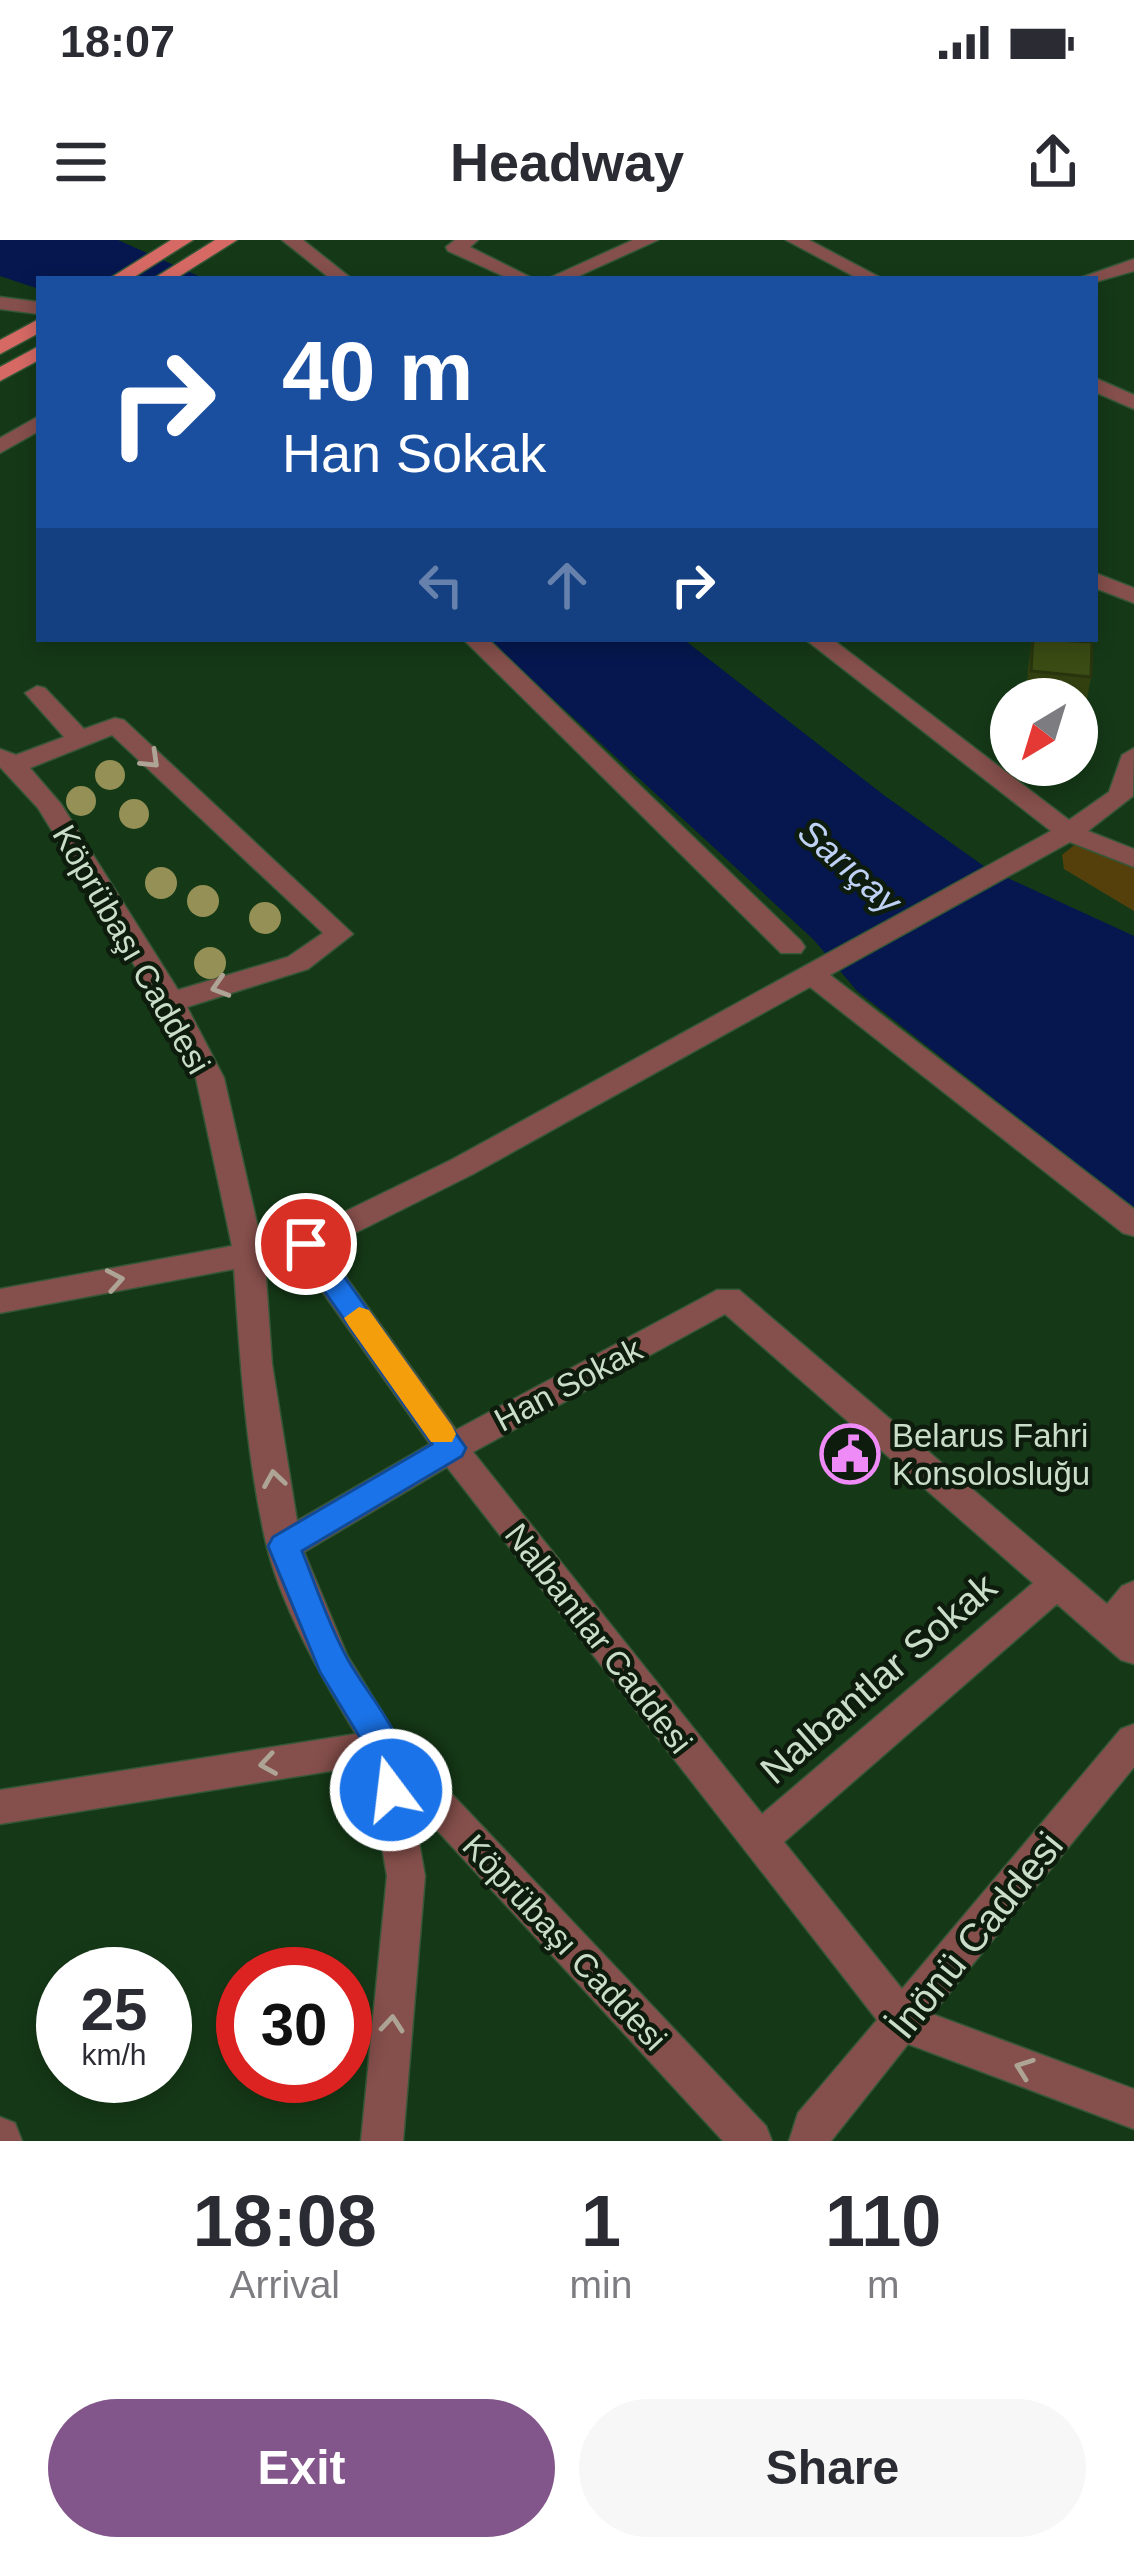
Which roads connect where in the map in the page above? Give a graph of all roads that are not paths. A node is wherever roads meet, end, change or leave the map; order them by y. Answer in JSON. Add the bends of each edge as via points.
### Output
{"nodes":[{"id":1,"x":184,"y":240,"type":"edge"},
{"id":2,"x":291,"y":240,"type":"edge"},
{"id":3,"x":469,"y":240,"type":"edge"},
{"id":4,"x":649,"y":240,"type":"edge"},
{"id":5,"x":846,"y":240,"type":"edge"},
{"id":6,"x":221,"y":244,"type":"edge"},
{"id":7,"x":803,"y":244,"type":"edge"},
{"id":8,"x":1134,"y":265,"type":"edge"},
{"id":9,"x":123,"y":276,"type":"edge"},
{"id":10,"x":167,"y":276,"type":"edge"},
{"id":11,"x":339,"y":276,"type":"edge"},
{"id":12,"x":518,"y":276,"type":"edge"},
{"id":13,"x":563,"y":276,"type":"edge"},
{"id":14,"x":868,"y":276,"type":"edge"},
{"id":15,"x":1096,"y":276,"type":"edge"},
{"id":16,"x":0,"y":303,"type":"edge"},
{"id":17,"x":36,"y":308,"type":"edge"},
{"id":18,"x":36,"y":327,"type":"edge"},
{"id":19,"x":0,"y":348,"type":"edge"},
{"id":20,"x":36,"y":354,"type":"edge"},
{"id":21,"x":0,"y":375,"type":"edge"},
{"id":22,"x":1098,"y":387,"type":"edge"},
{"id":23,"x":1134,"y":403,"type":"edge"},
{"id":24,"x":36,"y":424,"type":"edge"},
{"id":25,"x":0,"y":447,"type":"edge"},
{"id":26,"x":1098,"y":581,"type":"edge"},
{"id":27,"x":1134,"y":596,"type":"edge"},
{"id":28,"x":478,"y":642,"type":"edge"},
{"id":29,"x":821,"y":642,"type":"edge"},
{"id":30,"x":37,"y":693,"type":"dead end"},
{"id":31,"x":78,"y":737,"type":"junction"},
{"id":32,"x":1134,"y":755,"type":"edge"},
{"id":33,"x":7,"y":761,"type":"edge"},
{"id":34,"x":1069,"y":832,"type":"junction"},
{"id":35,"x":1134,"y":859,"type":"edge"},
{"id":36,"x":791,"y":947,"type":"dead end"},
{"id":37,"x":816,"y":978,"type":"dead end"},
{"id":38,"x":171,"y":1002,"type":"junction"},
{"id":39,"x":1134,"y":1226,"type":"edge"},
{"id":40,"x":306,"y":1244,"type":"junction"},
{"id":41,"x":249,"y":1256,"type":"junction"},
{"id":42,"x":0,"y":1301,"type":"edge"},
{"id":43,"x":451,"y":1448,"type":"junction"},
{"id":44,"x":284,"y":1546,"type":"junction"},
{"id":45,"x":1056,"y":1584,"type":"junction"},
{"id":46,"x":1134,"y":1596,"type":"edge"},
{"id":47,"x":1121,"y":1638,"type":"edge"},
{"id":48,"x":1134,"y":1739,"type":"edge"},
{"id":49,"x":383,"y":1746,"type":"junction"},
{"id":50,"x":0,"y":1807,"type":"edge"},
{"id":51,"x":758,"y":1841,"type":"junction"},
{"id":52,"x":904,"y":2023,"type":"junction"},
{"id":53,"x":1134,"y":2109,"type":"edge"},
{"id":54,"x":803,"y":2137,"type":"edge"},
{"id":55,"x":382,"y":2141,"type":"edge"},
{"id":56,"x":751,"y":2141,"type":"edge"}],
"edges":[{"from":1,"to":9,"type":"main road"},
{"from":2,"to":11,"type":"street"},
{"from":3,"to":12,"type":"street","via":[[455,247]]},
{"from":4,"to":13,"type":"street"},
{"from":5,"to":7,"type":"street"},
{"from":6,"to":10,"type":"main road"},
{"from":7,"to":14,"type":"street"},
{"from":8,"to":15,"type":"street"},
{"from":16,"to":17,"type":"street"},
{"from":18,"to":19,"type":"main road"},
{"from":20,"to":21,"type":"main road"},
{"from":22,"to":23,"type":"street"},
{"from":24,"to":25,"type":"street"},
{"from":26,"to":27,"type":"street"},
{"from":28,"to":36,"type":"street"},
{"from":29,"to":34,"type":"street"},
{"from":30,"to":31,"type":"street"},
{"from":31,"to":33,"type":"street"},
{"from":31,"to":38,"type":"street","one_way":true,"via":[[115,725],[340,934],[298,963]]},
{"from":32,"to":34,"type":"street","via":[[1120,796]]},
{"from":33,"to":38,"type":"street","name":"Köprübaşı Caddesi","via":[[47,804]]},
{"from":34,"to":35,"type":"street"},
{"from":34,"to":40,"type":"street","via":[[462,1167]]},
{"from":37,"to":39,"type":"street"},
{"from":38,"to":41,"type":"street","name":"Köprübaşı Caddesi","via":[[210,1078]]},
{"from":40,"to":41,"type":"street"},
{"from":40,"to":43,"type":"street","name":"Nalbantlar Caddesi"},
{"from":42,"to":41,"type":"street","one_way":true},
{"from":44,"to":41,"type":"street","name":"Köprübaşı Caddesi","one_way":true},
{"from":43,"to":44,"type":"street","name":"Han Sokak"},
{"from":43,"to":45,"type":"street","name":"Han Sokak","via":[[728,1298]]},
{"from":43,"to":51,"type":"street","name":"Nalbantlar Caddesi"},
{"from":44,"to":49,"type":"street","name":"Köprübaşı Caddesi","via":[[332,1663]]},
{"from":45,"to":47,"type":"street"},
{"from":45,"to":51,"type":"street","name":"Nalbantlar Sokak"},
{"from":46,"to":47,"type":"street"},
{"from":48,"to":52,"type":"street","name":"İnönü Caddesi"},
{"from":49,"to":50,"type":"street","one_way":true},
{"from":55,"to":49,"type":"street","one_way":true,"via":[[406,1876]]},
{"from":49,"to":56,"type":"street","name":"Köprübaşı Caddesi"},
{"from":51,"to":52,"type":"street","name":"Nalbantlar Caddesi"},
{"from":53,"to":52,"type":"street","one_way":true},
{"from":52,"to":54,"type":"street","name":"İnönü Caddesi"}]}
